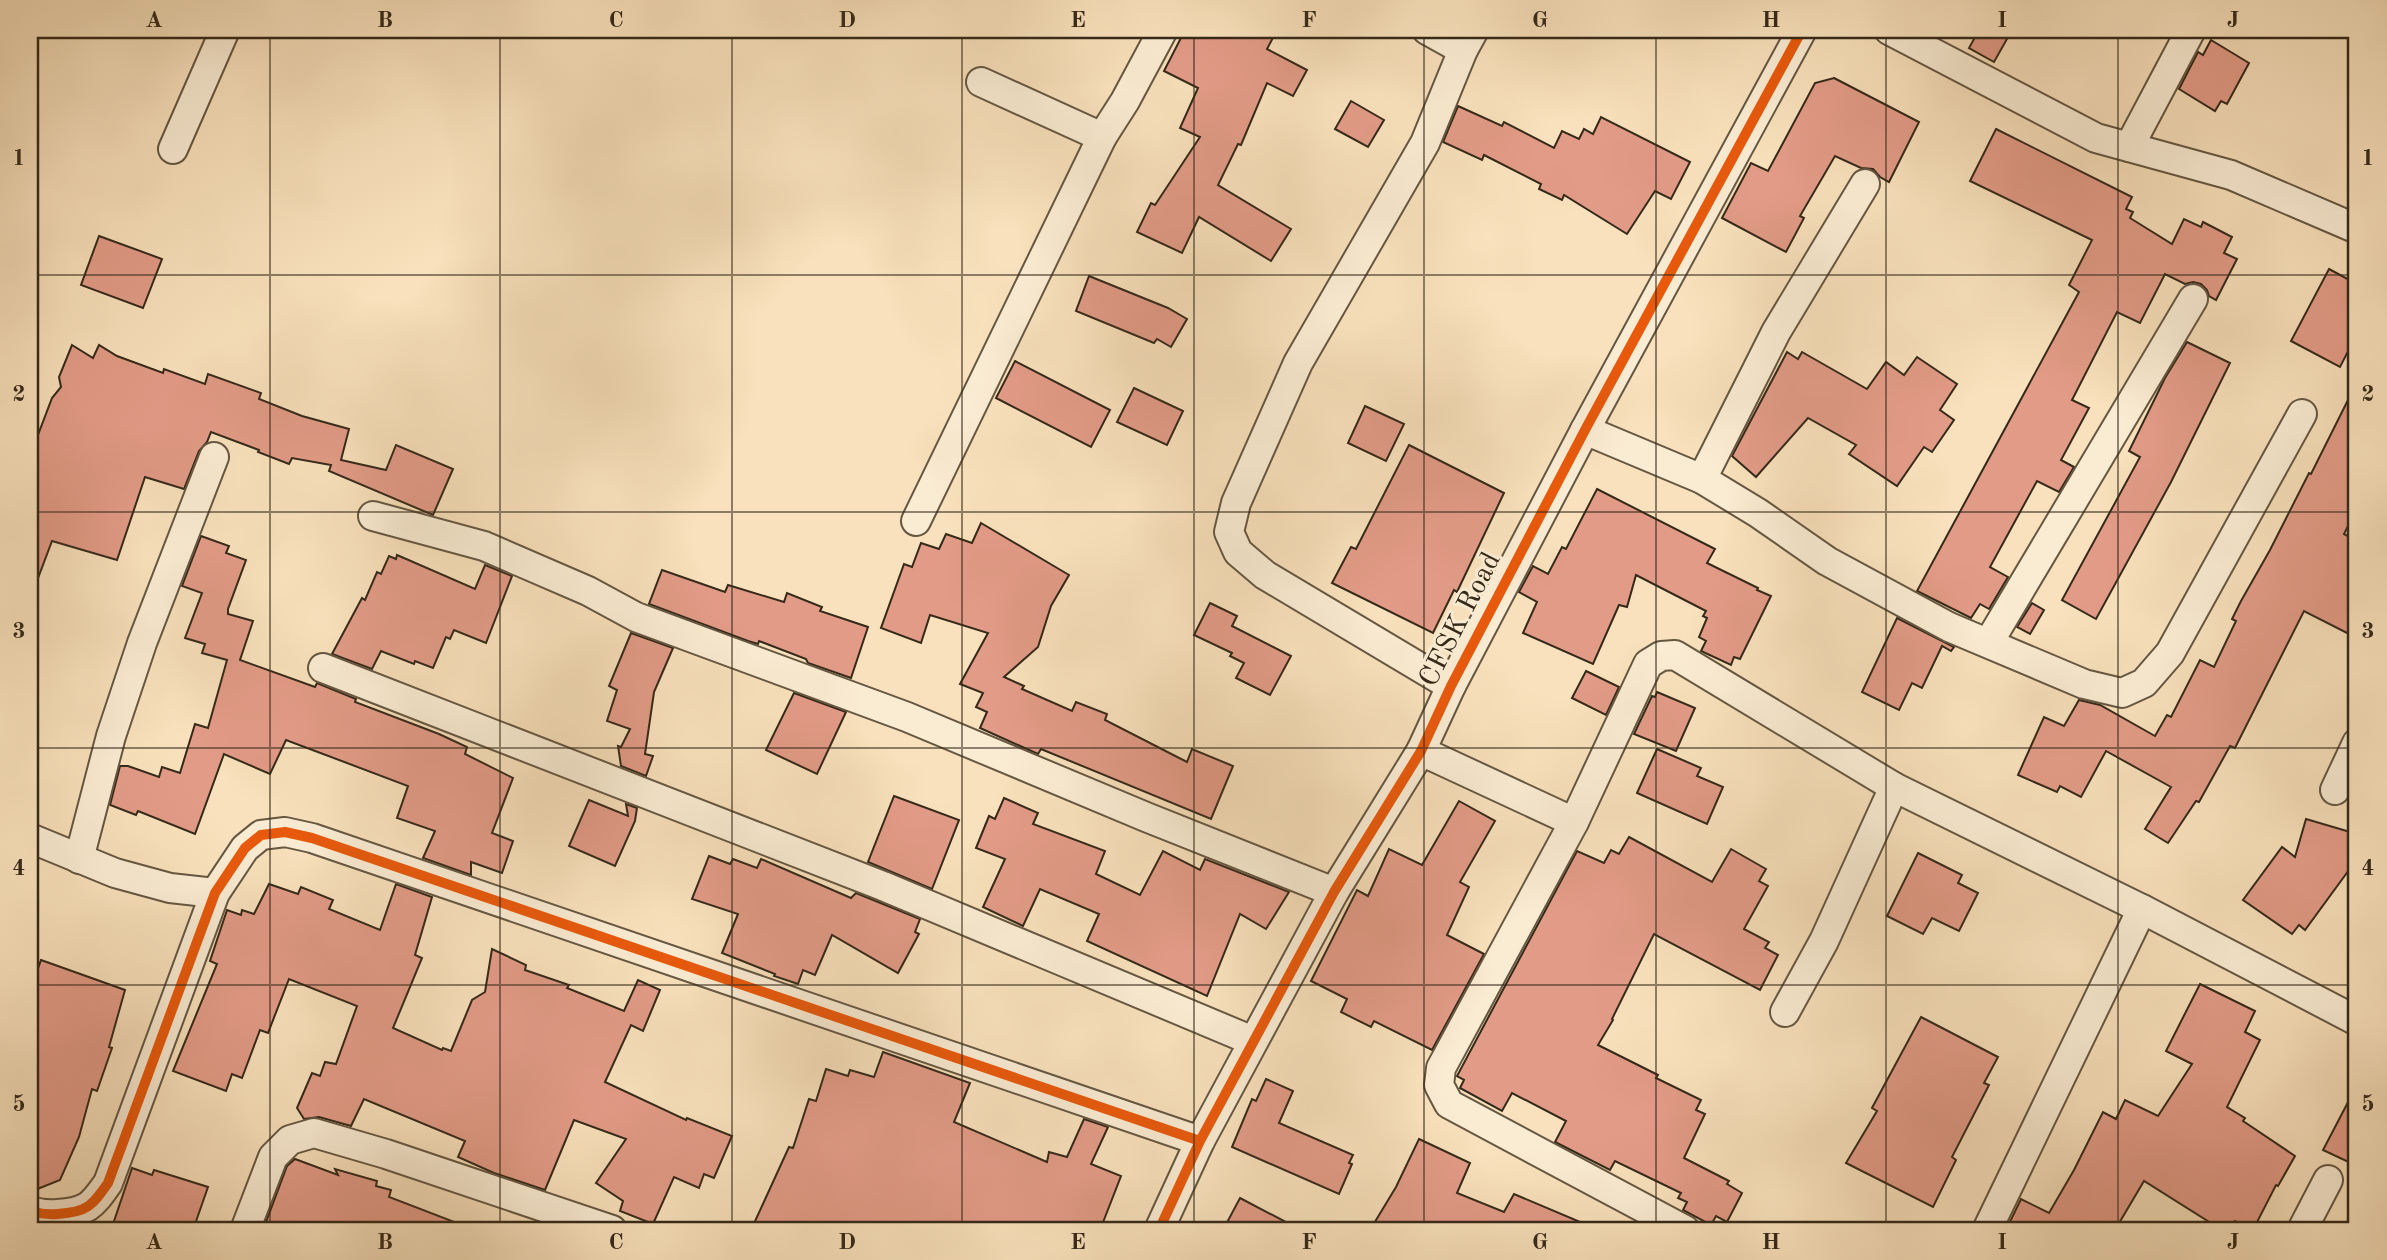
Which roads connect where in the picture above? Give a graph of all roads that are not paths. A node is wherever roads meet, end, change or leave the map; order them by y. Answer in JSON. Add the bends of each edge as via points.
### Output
{"nodes":[{"id":1,"x":225,"y":30,"type":"edge"},
{"id":2,"x":1163,"y":30,"type":"edge"},
{"id":3,"x":1427,"y":30,"type":"edge"},
{"id":4,"x":1802,"y":30,"type":"edge"},
{"id":5,"x":1889,"y":30,"type":"edge"},
{"id":6,"x":2191,"y":30,"type":"edge"},
{"id":7,"x":1469,"y":40,"type":"edge"},
{"id":8,"x":981,"y":82,"type":"dead end"},
{"id":9,"x":1102,"y":137,"type":"junction"},
{"id":10,"x":2129,"y":147,"type":"junction"},
{"id":11,"x":173,"y":149,"type":"dead end"},
{"id":12,"x":1865,"y":184,"type":"dead end"},
{"id":13,"x":2357,"y":229,"type":"edge"},
{"id":14,"x":2193,"y":299,"type":"dead end"},
{"id":15,"x":2302,"y":414,"type":"dead end"},
{"id":16,"x":1585,"y":430,"type":"junction"},
{"id":17,"x":214,"y":457,"type":"dead end"},
{"id":18,"x":1702,"y":479,"type":"junction"},
{"id":19,"x":373,"y":516,"type":"dead end"},
{"id":20,"x":916,"y":521,"type":"dead end"},
{"id":21,"x":1989,"y":642,"type":"junction"},
{"id":22,"x":323,"y":668,"type":"dead end"},
{"id":23,"x":1451,"y":686,"type":"junction"},
{"id":24,"x":2357,"y":743,"type":"edge"},
{"id":25,"x":1421,"y":751,"type":"junction"},
{"id":26,"x":1894,"y":787,"type":"junction"},
{"id":27,"x":2335,"y":790,"type":"dead end"},
{"id":28,"x":1574,"y":822,"type":"junction"},
{"id":29,"x":30,"y":838,"type":"edge"},
{"id":30,"x":79,"y":859,"type":"junction"},
{"id":31,"x":1334,"y":892,"type":"junction"},
{"id":32,"x":215,"y":893,"type":"junction"},
{"id":33,"x":2142,"y":909,"type":"junction"},
{"id":34,"x":1785,"y":1012,"type":"dead end"},
{"id":35,"x":2357,"y":1021,"type":"edge"},
{"id":36,"x":1253,"y":1041,"type":"junction"},
{"id":37,"x":1200,"y":1141,"type":"junction"},
{"id":38,"x":2328,"y":1180,"type":"dead end"},
{"id":39,"x":30,"y":1210,"type":"edge"},
{"id":40,"x":541,"y":1219,"type":"edge"},
{"id":41,"x":245,"y":1230,"type":"edge"},
{"id":42,"x":612,"y":1230,"type":"edge"},
{"id":43,"x":1159,"y":1230,"type":"edge"},
{"id":44,"x":1685,"y":1230,"type":"edge"},
{"id":45,"x":1987,"y":1230,"type":"edge"},
{"id":46,"x":2302,"y":1230,"type":"edge"}],
"edges":[{"from":1,"to":11,"type":"street"},
{"from":2,"to":9,"type":"street"},
{"from":3,"to":7,"type":"street"},
{"from":4,"to":16,"type":"street","name":"CFSK Road"},
{"from":5,"to":10,"type":"street","via":[[2096,138]]},
{"from":6,"to":10,"type":"street"},
{"from":7,"to":23,"type":"street","via":[[1425,143],[1298,363],[1236,503],[1229,532],[1238,552],[1265,575]]},
{"from":8,"to":9,"type":"street"},
{"from":9,"to":20,"type":"street"},
{"from":10,"to":13,"type":"street","via":[[2231,175]]},
{"from":12,"to":18,"type":"street","via":[[1776,332]]},
{"from":14,"to":21,"type":"street"},
{"from":15,"to":21,"type":"street","via":[[2170,653],[2144,683],[2122,693],[2084,684]]},
{"from":16,"to":18,"type":"street"},
{"from":16,"to":23,"type":"street","name":"CFSK Road"},
{"from":17,"to":30,"type":"street","via":[[142,643],[111,736]]},
{"from":18,"to":21,"type":"street","via":[[1827,561],[1949,627]]},
{"from":19,"to":31,"type":"street","via":[[484,546],[636,617],[907,717]]},
{"from":22,"to":36,"type":"street","via":[[883,886]]},
{"from":23,"to":25,"type":"street","name":"CFSK Road"},
{"from":24,"to":27,"type":"street"},
{"from":25,"to":28,"type":"street"},
{"from":25,"to":31,"type":"street","name":"CFSK Road"},
{"from":26,"to":28,"type":"street","via":[[1675,655],[1661,656],[1648,664]]},
{"from":26,"to":33,"type":"street"},
{"from":26,"to":34,"type":"street","via":[[1824,940]]},
{"from":28,"to":44,"type":"street","via":[[1441,1068],[1439,1085],[1450,1104]]},
{"from":29,"to":30,"type":"street"},
{"from":30,"to":32,"type":"street","via":[[170,888]]},
{"from":31,"to":36,"type":"street","name":"CFSK Road"},
{"from":32,"to":37,"type":"street","via":[[245,848],[261,835],[285,832],[312,838]]},
{"from":32,"to":39,"type":"street","via":[[108,1183],[79,1212],[42,1215]]},
{"from":33,"to":35,"type":"street"},
{"from":33,"to":45,"type":"street"},
{"from":36,"to":37,"type":"street","name":"CFSK Road"},
{"from":37,"to":43,"type":"street","name":"CFSK Road"},
{"from":38,"to":46,"type":"street"},
{"from":40,"to":41,"type":"street","via":[[386,1154],[314,1133],[290,1140],[273,1157]]},
{"from":40,"to":42,"type":"street"}]}
